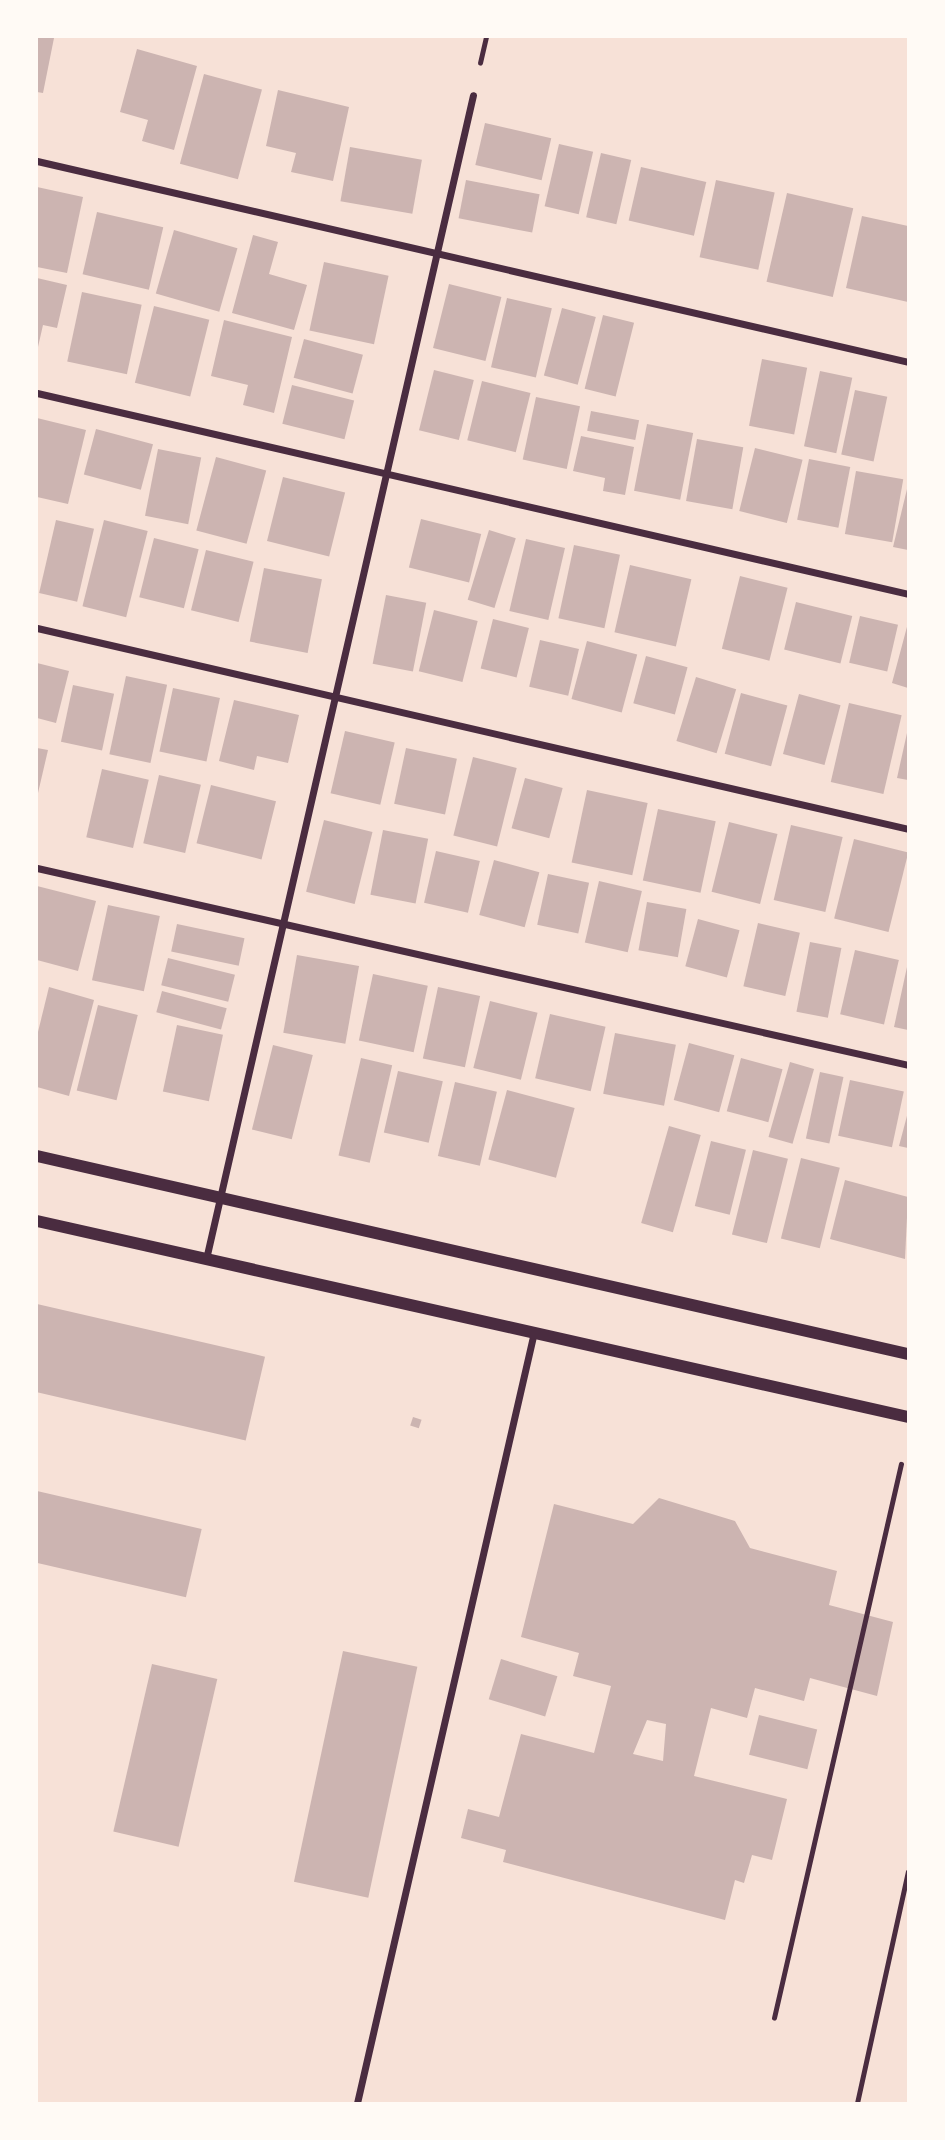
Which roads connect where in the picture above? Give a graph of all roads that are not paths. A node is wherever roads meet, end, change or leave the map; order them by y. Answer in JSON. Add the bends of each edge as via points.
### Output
{"nodes":[{"id":1,"x":473,"y":95,"type":"dead end"},
{"id":2,"x":37,"y":161,"type":"edge"},
{"id":3,"x":434,"y":256,"type":"junction"},
{"id":4,"x":908,"y":362,"type":"edge"},
{"id":5,"x":37,"y":393,"type":"edge"},
{"id":6,"x":384,"y":477,"type":"junction"},
{"id":7,"x":908,"y":594,"type":"edge"},
{"id":8,"x":37,"y":628,"type":"edge"},
{"id":9,"x":334,"y":696,"type":"junction"},
{"id":10,"x":908,"y":829,"type":"edge"},
{"id":11,"x":37,"y":868,"type":"edge"},
{"id":12,"x":278,"y":923,"type":"junction"},
{"id":13,"x":908,"y":1065,"type":"edge"},
{"id":14,"x":37,"y":1157,"type":"edge"},
{"id":15,"x":219,"y":1197,"type":"junction"},
{"id":16,"x":37,"y":1220,"type":"edge"},
{"id":17,"x":206,"y":1259,"type":"junction"},
{"id":18,"x":534,"y":1332,"type":"junction"},
{"id":19,"x":908,"y":1354,"type":"edge"},
{"id":20,"x":908,"y":1417,"type":"edge"},
{"id":21,"x":908,"y":1872,"type":"edge"},
{"id":22,"x":357,"y":2103,"type":"edge"},
{"id":23,"x":857,"y":2103,"type":"edge"}],
"edges":[{"from":1,"to":3,"type":"street"},
{"from":2,"to":3,"type":"street"},
{"from":3,"to":4,"type":"street"},
{"from":3,"to":6,"type":"street"},
{"from":5,"to":6,"type":"street"},
{"from":6,"to":7,"type":"street"},
{"from":6,"to":9,"type":"street"},
{"from":8,"to":9,"type":"street"},
{"from":9,"to":10,"type":"street"},
{"from":9,"to":12,"type":"street"},
{"from":11,"to":12,"type":"street"},
{"from":12,"to":13,"type":"street"},
{"from":12,"to":15,"type":"street"},
{"from":14,"to":15,"type":"street"},
{"from":15,"to":17,"type":"street"},
{"from":15,"to":19,"type":"street"},
{"from":16,"to":17,"type":"street"},
{"from":17,"to":18,"type":"street"},
{"from":18,"to":20,"type":"street"},
{"from":18,"to":22,"type":"street"},
{"from":21,"to":23,"type":"lane"}]}
